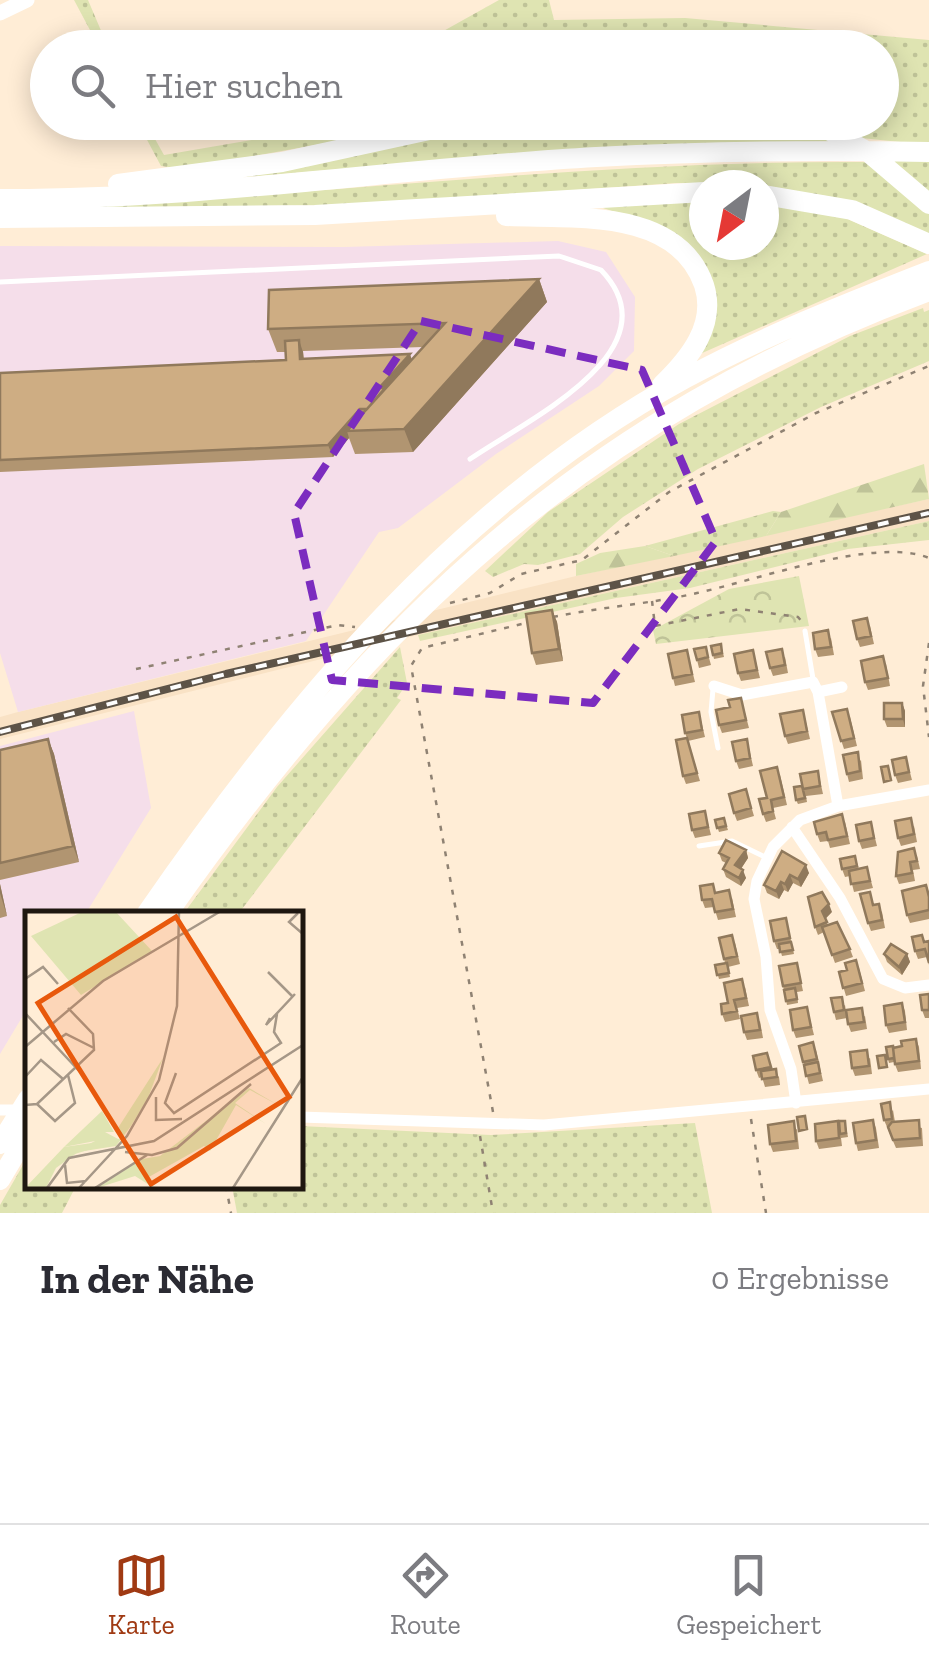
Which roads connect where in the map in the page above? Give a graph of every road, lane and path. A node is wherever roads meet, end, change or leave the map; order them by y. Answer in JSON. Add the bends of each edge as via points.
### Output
{"nodes":[{"id":1,"x":28,"y":0,"type":"edge"},
{"id":2,"x":0,"y":13,"type":"edge"},
{"id":3,"x":383,"y":140,"type":"edge"},
{"id":4,"x":846,"y":140,"type":"edge"},
{"id":5,"x":929,"y":152,"type":"edge"},
{"id":6,"x":689,"y":193,"type":"edge"},
{"id":7,"x":779,"y":197,"type":"edge"},
{"id":8,"x":9,"y":199,"type":"edge"},
{"id":9,"x":929,"y":204,"type":"edge"},
{"id":10,"x":414,"y":211,"type":"junction"},
{"id":11,"x":0,"y":218,"type":"edge"},
{"id":12,"x":929,"y":244,"type":"edge"},
{"id":13,"x":929,"y":271,"type":"edge"},
{"id":14,"x":0,"y":282,"type":"edge"},
{"id":15,"x":929,"y":291,"type":"edge"},
{"id":16,"x":929,"y":366,"type":"edge"},
{"id":17,"x":638,"y":408,"type":"junction"},
{"id":18,"x":470,"y":459,"type":"dead end"},
{"id":19,"x":929,"y":558,"type":"edge"},
{"id":20,"x":441,"y":600,"type":"junction"},
{"id":21,"x":652,"y":600,"type":"junction"},
{"id":22,"x":356,"y":627,"type":"dead end"},
{"id":23,"x":805,"y":630,"type":"joint"},
{"id":24,"x":929,"y":643,"type":"edge"},
{"id":25,"x":136,"y":670,"type":"dead end"},
{"id":26,"x":714,"y":686,"type":"joint"},
{"id":27,"x":815,"y":687,"type":"junction"},
{"id":28,"x":842,"y":687,"type":"dead end"},
{"id":29,"x":929,"y":737,"type":"edge"},
{"id":30,"x":718,"y":748,"type":"dead end"},
{"id":31,"x":929,"y":790,"type":"edge"},
{"id":32,"x":838,"y":806,"type":"junction"},
{"id":33,"x":792,"y":827,"type":"junction"},
{"id":34,"x":699,"y":846,"type":"dead end"},
{"id":35,"x":768,"y":858,"type":"junction"},
{"id":36,"x":149,"y":911,"type":"edge"},
{"id":37,"x":170,"y":911,"type":"edge"},
{"id":38,"x":929,"y":984,"type":"edge"},
{"id":39,"x":929,"y":1089,"type":"edge"},
{"id":40,"x":796,"y":1102,"type":"junction"},
{"id":41,"x":25,"y":1107,"type":"edge"},
{"id":42,"x":744,"y":1108,"type":"junction"},
{"id":43,"x":302,"y":1117,"type":"edge"},
{"id":44,"x":478,"y":1126,"type":"junction"},
{"id":45,"x":494,"y":1126,"type":"junction"},
{"id":46,"x":13,"y":1140,"type":"edge"},
{"id":47,"x":0,"y":1180,"type":"edge"},
{"id":48,"x":226,"y":1188,"type":"edge"},
{"id":49,"x":231,"y":1213,"type":"edge"},
{"id":50,"x":494,"y":1213,"type":"edge"},
{"id":51,"x":766,"y":1213,"type":"edge"}],
"edges":[{"from":1,"to":2,"type":"main road"},
{"from":3,"to":8,"type":"highway","via":[[282,162]]},
{"from":4,"to":9,"type":"highway"},
{"from":5,"to":8,"type":"highway","via":[[596,157],[172,194]]},
{"from":6,"to":10,"type":"highway"},
{"from":7,"to":12,"type":"highway","via":[[852,210]]},
{"from":10,"to":11,"type":"highway"},
{"from":10,"to":17,"type":"highway","via":[[626,224],[652,231],[689,255],[706,292],[704,330],[678,370]]},
{"from":13,"to":17,"type":"highway","via":[[758,342]]},
{"from":14,"to":18,"type":"lane","via":[[545,257],[569,257],[602,270],[625,316],[616,349],[584,380]]},
{"from":15,"to":20,"type":"highway","via":[[770,358],[631,436],[558,488]]},
{"from":16,"to":20,"type":"path","via":[[816,413],[684,484],[582,560],[520,574],[490,593]]},
{"from":17,"to":36,"type":"highway","via":[[524,488],[392,606],[297,711]]},
{"from":19,"to":21,"type":"path","via":[[906,552],[845,556]]},
{"from":20,"to":37,"type":"highway","via":[[328,703]]},
{"from":21,"to":23,"type":"path","via":[[656,626],[740,609],[798,617]]},
{"from":21,"to":45,"type":"path","via":[[494,630],[422,648],[413,658]]},
{"from":22,"to":25,"type":"path","via":[[338,625]]},
{"from":23,"to":27,"type":"lane"},
{"from":24,"to":29,"type":"path","via":[[923,686]]},
{"from":26,"to":27,"type":"street","via":[[742,695]]},
{"from":26,"to":30,"type":"lane"},
{"from":27,"to":28,"type":"street"},
{"from":27,"to":32,"type":"street"},
{"from":31,"to":32,"type":"street"},
{"from":32,"to":33,"type":"street"},
{"from":33,"to":35,"type":"street"},
{"from":33,"to":38,"type":"street","via":[[883,979],[905,988]]},
{"from":34,"to":35,"type":"lane","via":[[732,841]]},
{"from":35,"to":40,"type":"street","via":[[754,899],[770,1010]]},
{"from":39,"to":40,"type":"street"},
{"from":40,"to":42,"type":"street"},
{"from":41,"to":46,"type":"highway"},
{"from":42,"to":45,"type":"street"},
{"from":42,"to":51,"type":"path"},
{"from":43,"to":44,"type":"street"},
{"from":44,"to":45,"type":"street"},
{"from":44,"to":50,"type":"path"},
{"from":46,"to":47,"type":"highway"},
{"from":48,"to":49,"type":"path"}]}
